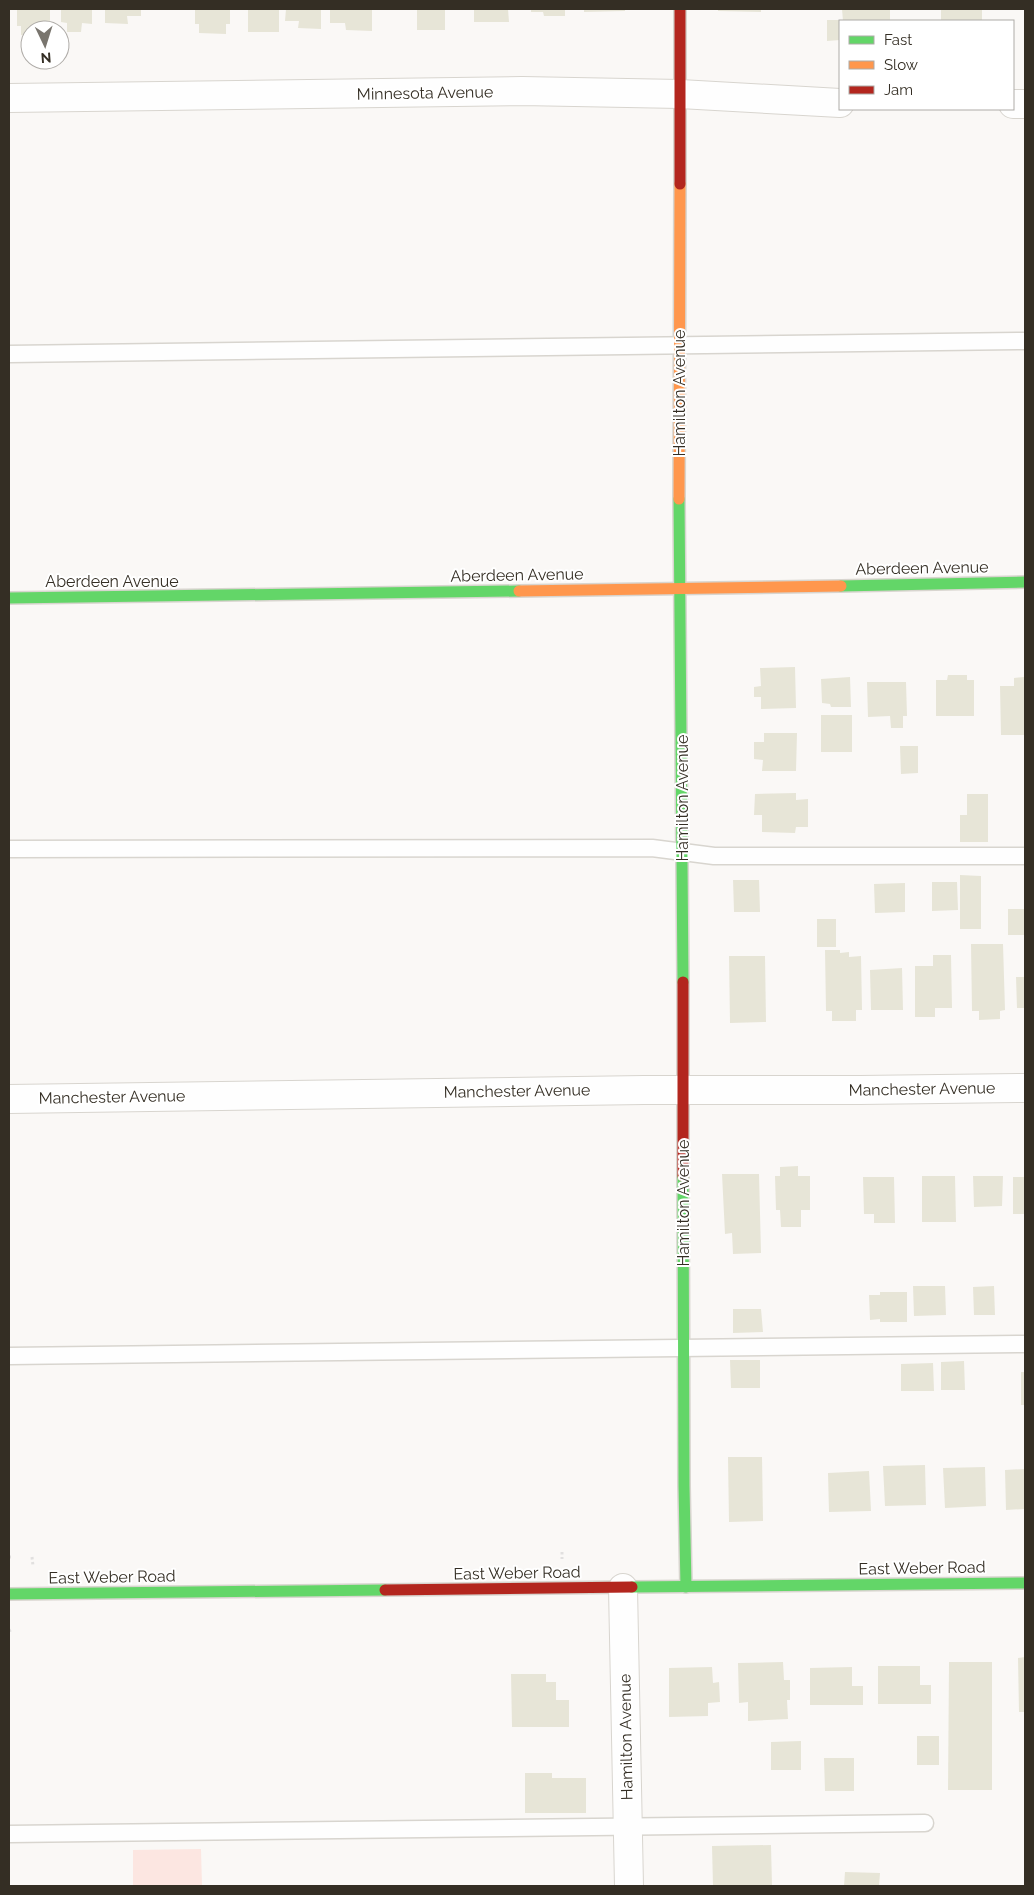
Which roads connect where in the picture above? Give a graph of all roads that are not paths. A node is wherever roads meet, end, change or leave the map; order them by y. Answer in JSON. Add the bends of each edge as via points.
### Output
{"nodes":[{"id":1,"x":680,"y":9,"type":"edge"},
{"id":2,"x":680,"y":94,"type":"junction"},
{"id":3,"x":9,"y":98,"type":"edge"},
{"id":4,"x":839,"y":104,"type":"edge"},
{"id":5,"x":1025,"y":341,"type":"edge"},
{"id":6,"x":679,"y":346,"type":"junction"},
{"id":7,"x":9,"y":354,"type":"edge"},
{"id":8,"x":1025,"y":582,"type":"edge"},
{"id":9,"x":680,"y":589,"type":"junction"},
{"id":10,"x":9,"y":598,"type":"edge"},
{"id":11,"x":9,"y":849,"type":"edge"},
{"id":12,"x":683,"y":852,"type":"junction"},
{"id":13,"x":1025,"y":856,"type":"edge"},
{"id":14,"x":1025,"y":1088,"type":"edge"},
{"id":15,"x":684,"y":1090,"type":"junction"},
{"id":16,"x":9,"y":1099,"type":"edge"},
{"id":17,"x":1025,"y":1344,"type":"edge"},
{"id":18,"x":683,"y":1348,"type":"junction"},
{"id":19,"x":9,"y":1356,"type":"edge"},
{"id":20,"x":1025,"y":1583,"type":"edge"},
{"id":21,"x":686,"y":1587,"type":"junction"},
{"id":22,"x":623,"y":1588,"type":"junction"},
{"id":23,"x":9,"y":1594,"type":"edge"},
{"id":24,"x":925,"y":1823,"type":"dead end"},
{"id":25,"x":628,"y":1826,"type":"junction"},
{"id":26,"x":9,"y":1834,"type":"edge"},
{"id":27,"x":629,"y":1886,"type":"edge"}],
"edges":[{"from":1,"to":2,"type":"street","name":"Hamilton Avenue"},
{"from":2,"to":3,"type":"street","name":"Minnesota Avenue","via":[[522,91]]},
{"from":2,"to":4,"type":"street","name":"Minnesota Avenue"},
{"from":2,"to":6,"type":"street","name":"Hamilton Avenue"},
{"from":5,"to":6,"type":"lane"},
{"from":6,"to":7,"type":"lane"},
{"from":6,"to":9,"type":"street","name":"Hamilton Avenue"},
{"from":8,"to":9,"type":"street","name":"Aberdeen Avenue"},
{"from":9,"to":10,"type":"street","name":"Aberdeen Avenue"},
{"from":9,"to":12,"type":"street","name":"Hamilton Avenue"},
{"from":11,"to":12,"type":"lane","via":[[652,848]]},
{"from":12,"to":13,"type":"lane","via":[[714,856]]},
{"from":12,"to":15,"type":"street","name":"Hamilton Avenue"},
{"from":14,"to":15,"type":"street","name":"Manchester Avenue"},
{"from":15,"to":16,"type":"street","name":"Manchester Avenue"},
{"from":15,"to":18,"type":"street","name":"Hamilton Avenue"},
{"from":17,"to":18,"type":"lane"},
{"from":18,"to":19,"type":"lane"},
{"from":18,"to":21,"type":"street","name":"Hamilton Avenue"},
{"from":20,"to":21,"type":"street","name":"East Weber Road"},
{"from":21,"to":22,"type":"street","name":"East Weber Road"},
{"from":22,"to":23,"type":"street","name":"East Weber Road"},
{"from":22,"to":25,"type":"street","name":"Hamilton Avenue"},
{"from":24,"to":25,"type":"lane"},
{"from":25,"to":26,"type":"lane"},
{"from":25,"to":27,"type":"street","name":"Hamilton Avenue"}]}
